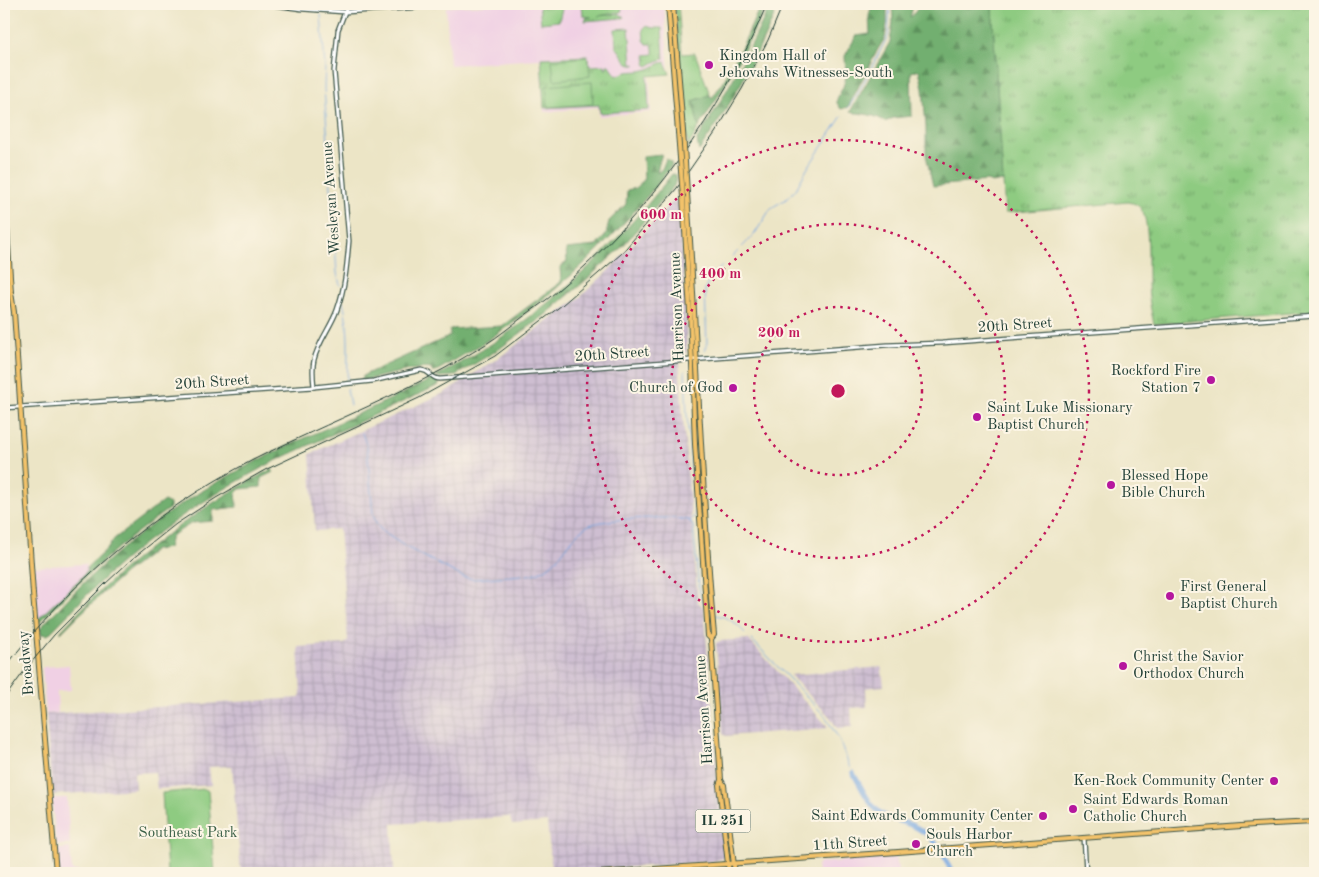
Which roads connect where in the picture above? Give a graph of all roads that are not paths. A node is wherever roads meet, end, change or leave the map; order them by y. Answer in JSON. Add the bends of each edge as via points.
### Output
{"nodes":[{"id":1,"x":266,"y":4,"type":"edge"},
{"id":2,"x":348,"y":4,"type":"edge"},
{"id":3,"x":469,"y":4,"type":"edge"},
{"id":4,"x":668,"y":4,"type":"edge"},
{"id":5,"x":673,"y":4,"type":"edge"},
{"id":6,"x":345,"y":12,"type":"junction"},
{"id":7,"x":681,"y":132,"type":"junction"},
{"id":8,"x":4,"y":181,"type":"edge"},
{"id":9,"x":1315,"y":316,"type":"edge"},
{"id":10,"x":691,"y":360,"type":"junction"},
{"id":11,"x":697,"y":360,"type":"junction"},
{"id":12,"x":314,"y":387,"type":"junction"},
{"id":13,"x":20,"y":407,"type":"junction"},
{"id":14,"x":4,"y":408,"type":"edge"},
{"id":15,"x":711,"y":639,"type":"junction"},
{"id":16,"x":721,"y":780,"type":"junction"},
{"id":17,"x":1315,"y":822,"type":"edge"},
{"id":18,"x":1084,"y":838,"type":"junction"},
{"id":19,"x":734,"y":863,"type":"junction"},
{"id":20,"x":728,"y":864,"type":"junction"},
{"id":21,"x":56,"y":873,"type":"edge"},
{"id":22,"x":596,"y":873,"type":"edge"},
{"id":23,"x":729,"y":873,"type":"edge"},
{"id":24,"x":735,"y":873,"type":"edge"},
{"id":25,"x":1086,"y":873,"type":"edge"}],
"edges":[{"from":1,"to":6,"type":"street"},
{"from":2,"to":6,"type":"street","name":"Wesleyan Avenue"},
{"from":3,"to":6,"type":"street"},
{"from":4,"to":7,"type":"main road","name":"Harrison Avenue"},
{"from":5,"to":7,"type":"main road","name":"Harrison Avenue"},
{"from":6,"to":12,"type":"street","name":"Wesleyan Avenue","via":[[338,30],[334,71],[349,241],[348,263],[336,313],[314,360]]},
{"from":7,"to":10,"type":"main road","name":"Harrison Avenue","bridge":true},
{"from":7,"to":11,"type":"main road","name":"Harrison Avenue","bridge":true},
{"from":8,"to":13,"type":"main road","name":"Broadway"},
{"from":9,"to":11,"type":"street","name":"20th Street"},
{"from":10,"to":11,"type":"street","name":"20th Street"},
{"from":10,"to":12,"type":"street","name":"20th Street","via":[[437,379],[421,370],[374,381]]},
{"from":10,"to":15,"type":"main road","name":"Harrison Avenue","via":[[708,636]]},
{"from":11,"to":15,"type":"main road","name":"Harrison Avenue","via":[[702,485],[714,635]]},
{"from":12,"to":13,"type":"street","name":"20th Street"},
{"from":13,"to":14,"type":"street","name":"20th Street"},
{"from":13,"to":21,"type":"main road","name":"Broadway"},
{"from":15,"to":16,"type":"main road","name":"Harrison Avenue"},
{"from":16,"to":19,"type":"main road","name":"Harrison Avenue"},
{"from":16,"to":20,"type":"main road","name":"Harrison Avenue","number":"IL 251"},
{"from":17,"to":18,"type":"main road","name":"11th Street"},
{"from":18,"to":19,"type":"main road","name":"11th Street"},
{"from":18,"to":25,"type":"street"},
{"from":19,"to":20,"type":"main road","name":"11th Street"},
{"from":19,"to":24,"type":"main road","name":"Harrison Avenue"},
{"from":20,"to":22,"type":"main road","name":"11th Street"},
{"from":20,"to":23,"type":"main road","name":"Harrison Avenue","number":"IL 251"}]}
